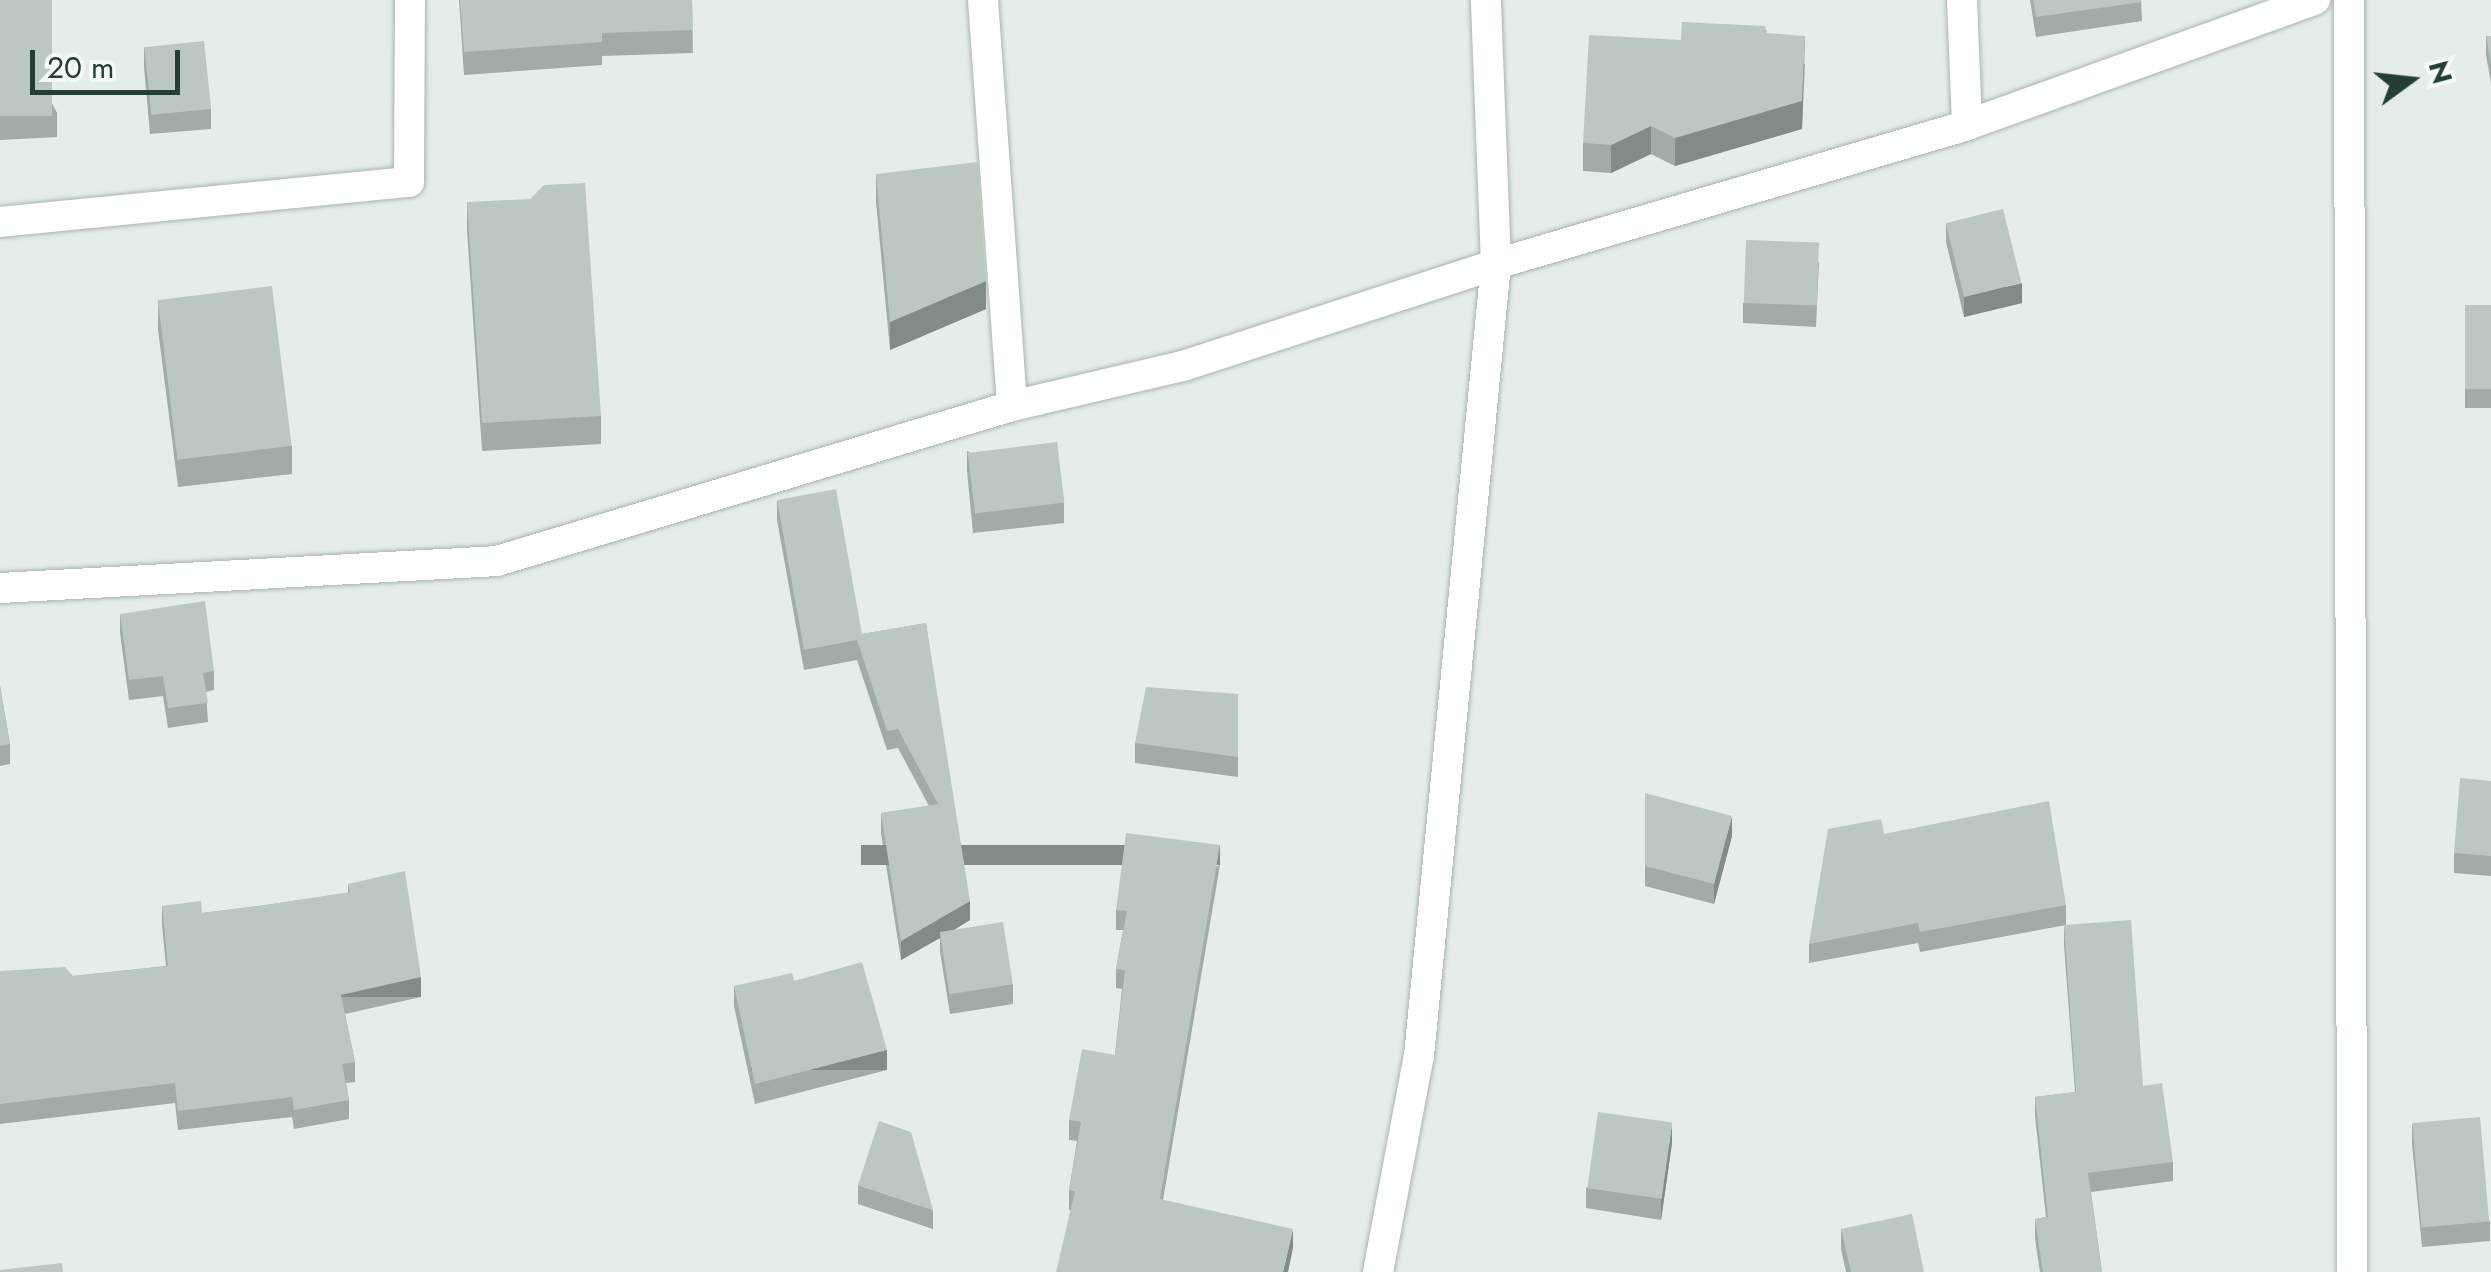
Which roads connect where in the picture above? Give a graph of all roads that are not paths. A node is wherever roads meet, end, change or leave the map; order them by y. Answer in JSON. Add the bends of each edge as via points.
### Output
{"nodes":[{"id":1,"x":410,"y":0,"type":"edge"},
{"id":2,"x":983,"y":0,"type":"edge"},
{"id":3,"x":1486,"y":0,"type":"edge"},
{"id":4,"x":1962,"y":0,"type":"edge"},
{"id":5,"x":2315,"y":0,"type":"edge"},
{"id":6,"x":2349,"y":0,"type":"edge"},
{"id":7,"x":1967,"y":124,"type":"junction"},
{"id":8,"x":0,"y":222,"type":"edge"},
{"id":9,"x":1496,"y":264,"type":"junction"},
{"id":10,"x":1012,"y":406,"type":"junction"},
{"id":11,"x":0,"y":588,"type":"edge"},
{"id":12,"x":1378,"y":1272,"type":"edge"},
{"id":13,"x":2352,"y":1272,"type":"edge"}],
"edges":[{"from":1,"to":8,"type":"street","via":[[409,182]]},
{"from":2,"to":10,"type":"street"},
{"from":3,"to":9,"type":"street"},
{"from":4,"to":7,"type":"street"},
{"from":5,"to":7,"type":"street"},
{"from":6,"to":13,"type":"street"},
{"from":7,"to":9,"type":"street"},
{"from":9,"to":10,"type":"street","via":[[1184,366]]},
{"from":9,"to":12,"type":"street","via":[[1419,1056]]},
{"from":10,"to":11,"type":"street","via":[[497,560]]}]}
